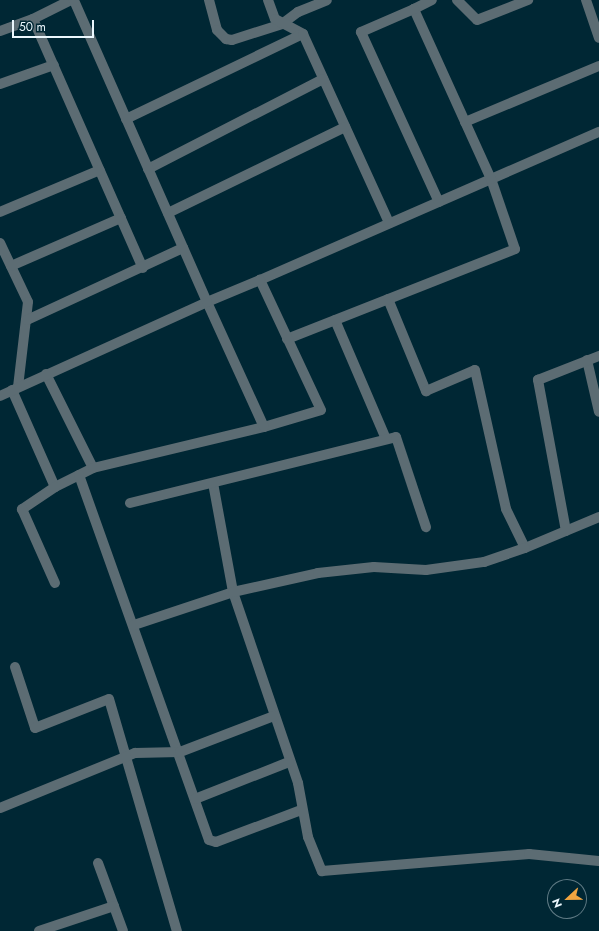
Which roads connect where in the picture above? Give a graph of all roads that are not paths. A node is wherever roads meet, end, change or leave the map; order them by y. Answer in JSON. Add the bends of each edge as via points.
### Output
{"nodes":[{"id":1,"x":72,"y":0,"type":"edge"},
{"id":2,"x":209,"y":0,"type":"edge"},
{"id":3,"x":268,"y":0,"type":"edge"},
{"id":4,"x":326,"y":0,"type":"edge"},
{"id":5,"x":432,"y":0,"type":"edge"},
{"id":6,"x":458,"y":0,"type":"edge"},
{"id":7,"x":528,"y":0,"type":"edge"},
{"id":8,"x":586,"y":0,"type":"edge"},
{"id":9,"x":414,"y":9,"type":"junction"},
{"id":10,"x":34,"y":19,"type":"junction"},
{"id":11,"x":282,"y":24,"type":"junction"},
{"id":12,"x":0,"y":31,"type":"edge"},
{"id":13,"x":303,"y":34,"type":"junction"},
{"id":14,"x":599,"y":38,"type":"edge"},
{"id":15,"x":54,"y":65,"type":"junction"},
{"id":16,"x":599,"y":66,"type":"edge"},
{"id":17,"x":324,"y":79,"type":"junction"},
{"id":18,"x":0,"y":84,"type":"edge"},
{"id":19,"x":126,"y":119,"type":"junction"},
{"id":20,"x":465,"y":122,"type":"junction"},
{"id":21,"x":345,"y":127,"type":"junction"},
{"id":22,"x":599,"y":132,"type":"edge"},
{"id":23,"x":148,"y":169,"type":"junction"},
{"id":24,"x":100,"y":170,"type":"junction"},
{"id":25,"x":491,"y":179,"type":"junction"},
{"id":26,"x":439,"y":202,"type":"junction"},
{"id":27,"x":0,"y":212,"type":"edge"},
{"id":28,"x":168,"y":213,"type":"junction"},
{"id":29,"x":121,"y":218,"type":"junction"},
{"id":30,"x":389,"y":223,"type":"junction"},
{"id":31,"x":0,"y":243,"type":"edge"},
{"id":32,"x":183,"y":248,"type":"junction"},
{"id":33,"x":11,"y":266,"type":"junction"},
{"id":34,"x":143,"y":268,"type":"junction"},
{"id":35,"x":260,"y":280,"type":"junction"},
{"id":36,"x":388,"y":299,"type":"junction"},
{"id":37,"x":207,"y":302,"type":"junction"},
{"id":38,"x":27,"y":320,"type":"junction"},
{"id":39,"x":335,"y":320,"type":"junction"},
{"id":40,"x":287,"y":339,"type":"junction"},
{"id":41,"x":599,"y":356,"type":"edge"},
{"id":42,"x":587,"y":360,"type":"junction"},
{"id":43,"x":46,"y":374,"type":"junction"},
{"id":44,"x":15,"y":389,"type":"junction"},
{"id":45,"x":0,"y":396,"type":"edge"},
{"id":46,"x":599,"y":412,"type":"edge"},
{"id":47,"x":264,"y":427,"type":"junction"},
{"id":48,"x":386,"y":439,"type":"junction"},
{"id":49,"x":93,"y":468,"type":"junction"},
{"id":50,"x":79,"y":475,"type":"junction"},
{"id":51,"x":213,"y":483,"type":"junction"},
{"id":52,"x":55,"y":487,"type":"junction"},
{"id":53,"x":130,"y":503,"type":"dead end"},
{"id":54,"x":599,"y":517,"type":"edge"},
{"id":55,"x":426,"y":527,"type":"dead end"},
{"id":56,"x":566,"y":531,"type":"junction"},
{"id":57,"x":525,"y":548,"type":"junction"},
{"id":58,"x":55,"y":583,"type":"dead end"},
{"id":59,"x":232,"y":592,"type":"junction"},
{"id":60,"x":134,"y":625,"type":"junction"},
{"id":61,"x":15,"y":667,"type":"dead end"},
{"id":62,"x":274,"y":716,"type":"junction"},
{"id":63,"x":180,"y":752,"type":"junction"},
{"id":64,"x":125,"y":757,"type":"junction"},
{"id":65,"x":289,"y":762,"type":"junction"},
{"id":66,"x":196,"y":799,"type":"junction"},
{"id":67,"x":0,"y":808,"type":"edge"},
{"id":68,"x":301,"y":810,"type":"junction"},
{"id":69,"x":599,"y":861,"type":"edge"},
{"id":70,"x":98,"y":863,"type":"dead end"},
{"id":71,"x":114,"y":906,"type":"junction"},
{"id":72,"x":39,"y":931,"type":"edge"},
{"id":73,"x":123,"y":931,"type":"edge"},
{"id":74,"x":177,"y":931,"type":"edge"}],
"edges":[{"from":1,"to":10,"type":"street"},
{"from":1,"to":19,"type":"street"},
{"from":2,"to":11,"type":"street","via":[[217,30],[226,39]]},
{"from":3,"to":11,"type":"street","via":[[272,13]]},
{"from":4,"to":11,"type":"street","via":[[298,12]]},
{"from":5,"to":9,"type":"street"},
{"from":6,"to":7,"type":"street","via":[[477,20]]},
{"from":8,"to":14,"type":"street"},
{"from":9,"to":20,"type":"street"},
{"from":9,"to":26,"type":"street","via":[[361,32]]},
{"from":10,"to":12,"type":"street"},
{"from":10,"to":15,"type":"street"},
{"from":11,"to":13,"type":"street"},
{"from":13,"to":17,"type":"street"},
{"from":13,"to":19,"type":"street"},
{"from":15,"to":18,"type":"street"},
{"from":15,"to":24,"type":"street"},
{"from":16,"to":20,"type":"street"},
{"from":17,"to":21,"type":"street"},
{"from":17,"to":23,"type":"street"},
{"from":19,"to":23,"type":"street"},
{"from":20,"to":25,"type":"street"},
{"from":21,"to":28,"type":"street"},
{"from":21,"to":30,"type":"street"},
{"from":22,"to":25,"type":"street"},
{"from":23,"to":28,"type":"street"},
{"from":24,"to":27,"type":"street"},
{"from":24,"to":29,"type":"street"},
{"from":25,"to":26,"type":"street"},
{"from":25,"to":36,"type":"street","via":[[515,249]]},
{"from":26,"to":30,"type":"street"},
{"from":28,"to":32,"type":"street"},
{"from":29,"to":33,"type":"street"},
{"from":29,"to":34,"type":"street"},
{"from":30,"to":35,"type":"street"},
{"from":31,"to":33,"type":"street"},
{"from":32,"to":34,"type":"street"},
{"from":32,"to":37,"type":"street"},
{"from":33,"to":38,"type":"street","via":[[28,302]]},
{"from":34,"to":38,"type":"street"},
{"from":35,"to":37,"type":"street"},
{"from":35,"to":40,"type":"street"},
{"from":36,"to":39,"type":"street"},
{"from":36,"to":57,"type":"street","via":[[426,391],[475,370],[506,508]]},
{"from":37,"to":43,"type":"street"},
{"from":37,"to":47,"type":"street"},
{"from":38,"to":44,"type":"street"},
{"from":39,"to":40,"type":"street"},
{"from":39,"to":48,"type":"street"},
{"from":40,"to":47,"type":"street","via":[[321,410]]},
{"from":41,"to":42,"type":"street"},
{"from":42,"to":46,"type":"street"},
{"from":42,"to":56,"type":"street","via":[[538,380]]},
{"from":43,"to":44,"type":"street"},
{"from":43,"to":49,"type":"street"},
{"from":44,"to":45,"type":"street"},
{"from":44,"to":52,"type":"street"},
{"from":47,"to":49,"type":"street"},
{"from":48,"to":51,"type":"street"},
{"from":48,"to":55,"type":"street","via":[[399,439]]},
{"from":49,"to":50,"type":"street"},
{"from":50,"to":52,"type":"street"},
{"from":50,"to":60,"type":"street"},
{"from":51,"to":53,"type":"street"},
{"from":51,"to":59,"type":"street"},
{"from":52,"to":58,"type":"street","via":[[22,509]]},
{"from":54,"to":56,"type":"street"},
{"from":56,"to":57,"type":"street"},
{"from":57,"to":59,"type":"street","via":[[484,562],[426,570],[374,567],[318,573]]},
{"from":59,"to":60,"type":"street"},
{"from":59,"to":62,"type":"street"},
{"from":60,"to":63,"type":"street"},
{"from":61,"to":64,"type":"street","via":[[35,728],[109,699]]},
{"from":62,"to":63,"type":"street"},
{"from":62,"to":65,"type":"street"},
{"from":63,"to":64,"type":"street","via":[[135,753]]},
{"from":63,"to":66,"type":"street"},
{"from":64,"to":67,"type":"street"},
{"from":64,"to":74,"type":"street"},
{"from":65,"to":66,"type":"street"},
{"from":65,"to":68,"type":"street","via":[[298,783]]},
{"from":66,"to":68,"type":"street","via":[[211,842]]},
{"from":68,"to":69,"type":"street","via":[[322,871],[529,854]]},
{"from":70,"to":71,"type":"street"},
{"from":71,"to":72,"type":"street"},
{"from":71,"to":73,"type":"street"}]}
